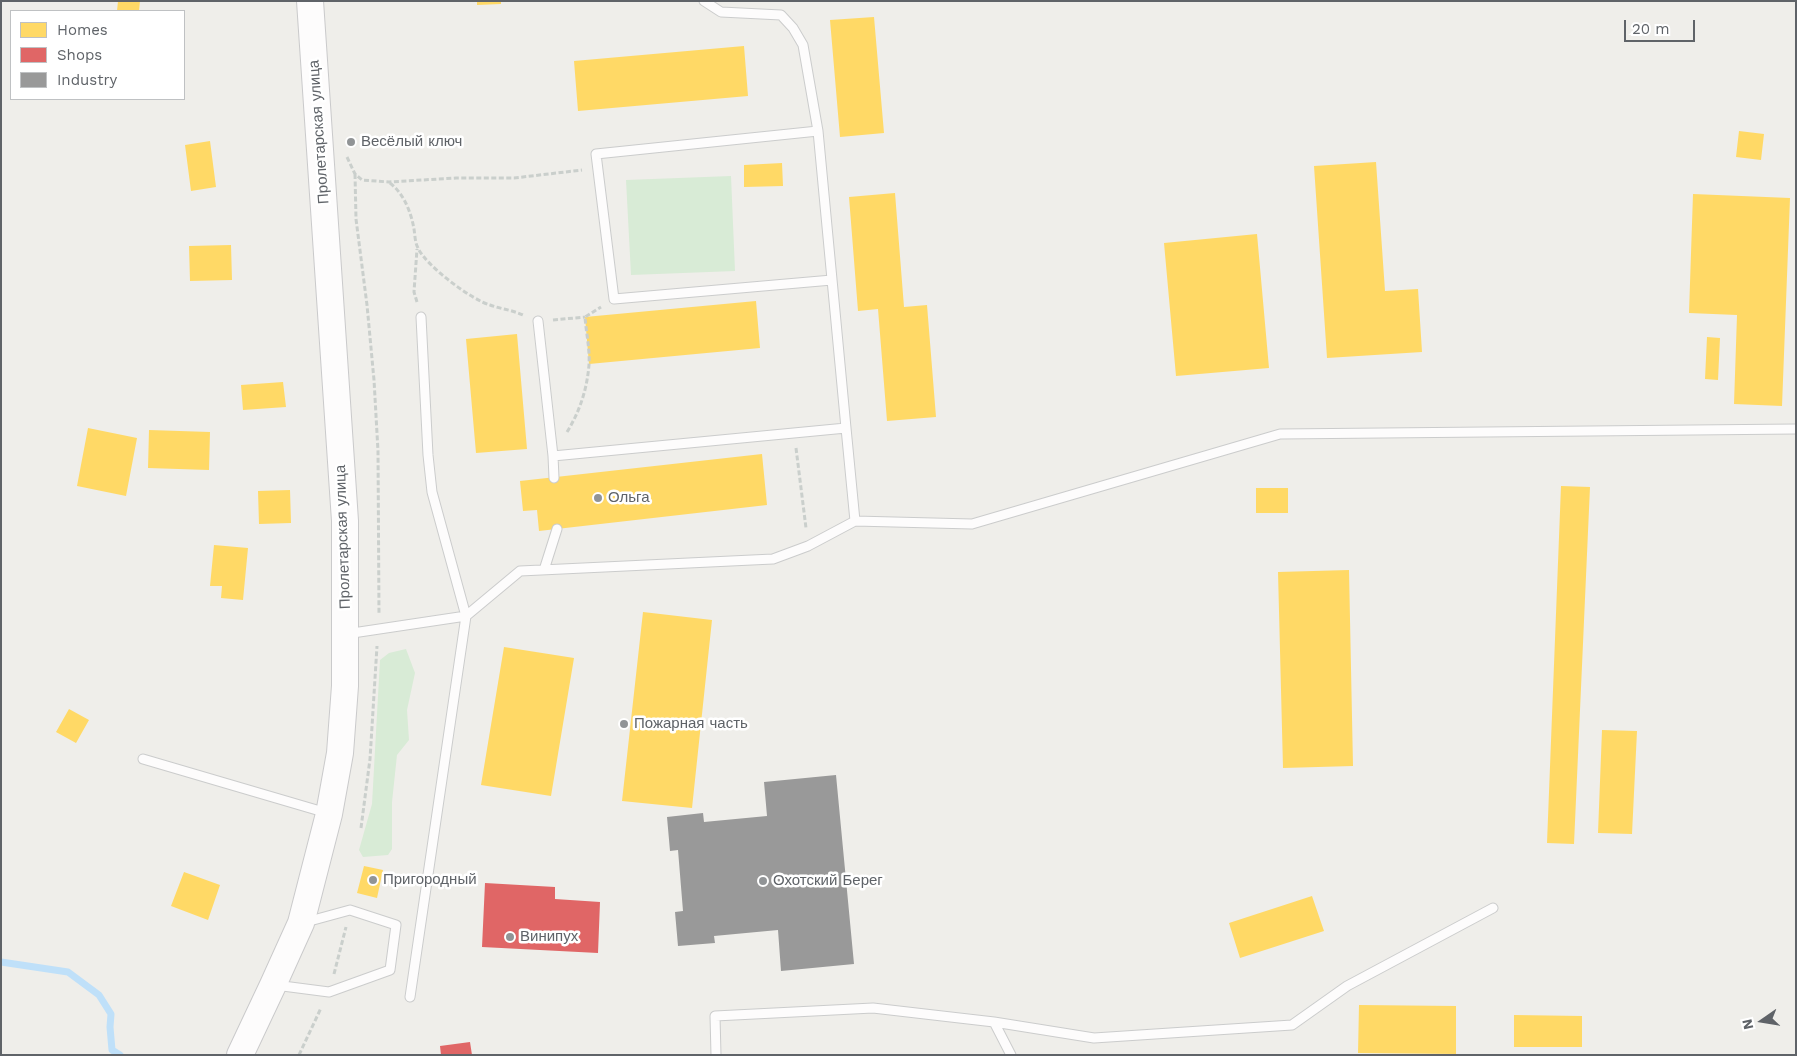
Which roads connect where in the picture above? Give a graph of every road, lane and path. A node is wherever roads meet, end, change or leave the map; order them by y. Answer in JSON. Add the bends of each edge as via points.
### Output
{"nodes":[{"id":1,"x":310,"y":1,"type":"edge"},
{"id":2,"x":704,"y":1,"type":"edge"},
{"id":3,"x":818,"y":130,"type":"junction"},
{"id":4,"x":343,"y":149,"type":"dead end"},
{"id":5,"x":597,"y":169,"type":"junction"},
{"id":6,"x":355,"y":174,"type":"junction"},
{"id":7,"x":389,"y":182,"type":"junction"},
{"id":8,"x":418,"y":248,"type":"junction"},
{"id":9,"x":832,"y":280,"type":"junction"},
{"id":10,"x":614,"y":299,"type":"junction"},
{"id":11,"x":421,"y":317,"type":"joint"},
{"id":12,"x":585,"y":317,"type":"junction"},
{"id":13,"x":538,"y":322,"type":"junction"},
{"id":14,"x":846,"y":428,"type":"junction"},
{"id":15,"x":1796,"y":429,"type":"edge"},
{"id":16,"x":794,"y":433,"type":"junction"},
{"id":17,"x":553,"y":456,"type":"junction"},
{"id":18,"x":554,"y":478,"type":"dead end"},
{"id":19,"x":855,"y":521,"type":"junction"},
{"id":20,"x":557,"y":529,"type":"dead end"},
{"id":21,"x":808,"y":546,"type":"junction"},
{"id":22,"x":544,"y":570,"type":"junction"},
{"id":23,"x":466,"y":616,"type":"junction"},
{"id":24,"x":378,"y":630,"type":"junction"},
{"id":25,"x":346,"y":634,"type":"junction"},
{"id":26,"x":144,"y":759,"type":"dead end"},
{"id":27,"x":329,"y":814,"type":"junction"},
{"id":28,"x":361,"y":828,"type":"dead end"},
{"id":29,"x":1493,"y":908,"type":"dead end"},
{"id":30,"x":350,"y":910,"type":"junction"},
{"id":31,"x":300,"y":923,"type":"junction"},
{"id":32,"x":274,"y":985,"type":"junction"},
{"id":33,"x":329,"y":992,"type":"junction"},
{"id":34,"x":410,"y":997,"type":"dead end"},
{"id":35,"x":994,"y":1022,"type":"junction"},
{"id":36,"x":240,"y":1055,"type":"edge"},
{"id":37,"x":299,"y":1055,"type":"edge"},
{"id":38,"x":716,"y":1055,"type":"edge"},
{"id":39,"x":1011,"y":1055,"type":"edge"}],
"edges":[{"from":1,"to":25,"type":"main road","name":"Пролетарская улица","via":[[346,521]]},
{"from":2,"to":3,"type":"lane","via":[[721,12],[781,15],[793,28],[803,45]]},
{"from":3,"to":5,"type":"lane","via":[[596,154]]},
{"from":3,"to":9,"type":"lane"},
{"from":4,"to":6,"type":"path"},
{"from":5,"to":7,"type":"path","via":[[514,178]]},
{"from":5,"to":10,"type":"lane"},
{"from":6,"to":7,"type":"path","via":[[362,180]]},
{"from":6,"to":24,"type":"path","via":[[356,220],[367,305],[378,442]]},
{"from":7,"to":8,"type":"path","via":[[408,207]]},
{"from":8,"to":11,"type":"path","via":[[414,292]]},
{"from":8,"to":13,"type":"path","via":[[436,270],[488,305],[516,311]]},
{"from":9,"to":10,"type":"lane"},
{"from":9,"to":14,"type":"lane"},
{"from":10,"to":12,"type":"path"},
{"from":11,"to":23,"type":"lane","via":[[432,492]]},
{"from":12,"to":13,"type":"path"},
{"from":12,"to":17,"type":"path","via":[[589,364],[584,396],[579,412]]},
{"from":13,"to":17,"type":"lane"},
{"from":14,"to":16,"type":"lane"},
{"from":14,"to":19,"type":"lane"},
{"from":15,"to":19,"type":"lane","via":[[1280,434],[972,524]]},
{"from":16,"to":17,"type":"lane"},
{"from":16,"to":21,"type":"path"},
{"from":17,"to":18,"type":"lane"},
{"from":19,"to":21,"type":"lane"},
{"from":20,"to":22,"type":"lane"},
{"from":21,"to":22,"type":"lane","via":[[773,559]]},
{"from":22,"to":23,"type":"lane","via":[[520,571]]},
{"from":23,"to":24,"type":"lane"},
{"from":23,"to":34,"type":"lane"},
{"from":24,"to":25,"type":"lane"},
{"from":24,"to":28,"type":"path","via":[[370,759]]},
{"from":25,"to":27,"type":"main road","name":"Пролетарская улица","via":[[340,753]]},
{"from":26,"to":27,"type":"lane"},
{"from":27,"to":31,"type":"main road","name":"Пролетарская улица"},
{"from":29,"to":35,"type":"lane","via":[[1347,986],[1292,1025],[1094,1038]]},
{"from":30,"to":31,"type":"lane"},
{"from":30,"to":33,"type":"path"},
{"from":30,"to":33,"type":"lane","via":[[396,925],[390,970]]},
{"from":31,"to":32,"type":"main road","name":"Пролетарская улица"},
{"from":32,"to":33,"type":"lane"},
{"from":32,"to":36,"type":"main road","name":"Пролетарская улица"},
{"from":33,"to":37,"type":"path"},
{"from":35,"to":38,"type":"lane","via":[[873,1008],[715,1016]]},
{"from":35,"to":39,"type":"lane"}]}
